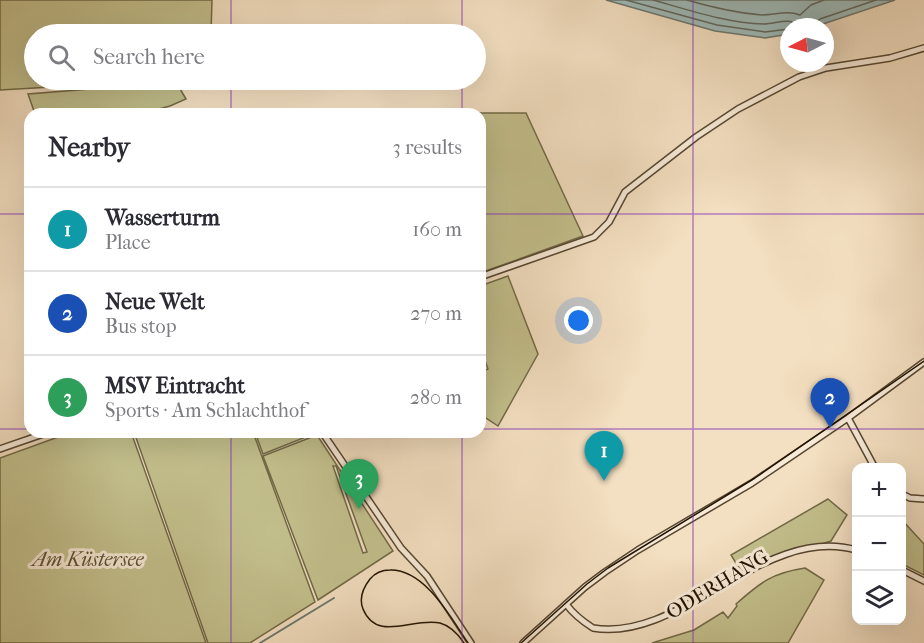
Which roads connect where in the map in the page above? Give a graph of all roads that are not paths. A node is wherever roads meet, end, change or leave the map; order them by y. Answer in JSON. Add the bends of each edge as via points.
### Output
{"nodes":[{"id":1,"x":924,"y":48,"type":"edge"},
{"id":2,"x":486,"y":275,"type":"edge"},
{"id":3,"x":924,"y":362,"type":"edge"},
{"id":4,"x":848,"y":418,"type":"junction"},
{"id":5,"x":33,"y":438,"type":"edge"},
{"id":6,"x":326,"y":438,"type":"edge"},
{"id":7,"x":0,"y":450,"type":"edge"},
{"id":8,"x":872,"y":463,"type":"edge"},
{"id":9,"x":906,"y":496,"type":"edge"},
{"id":10,"x":924,"y":499,"type":"edge"},
{"id":11,"x":852,"y":549,"type":"edge"},
{"id":12,"x":769,"y":568,"type":"dead end"},
{"id":13,"x":904,"y":571,"type":"edge"},
{"id":14,"x":924,"y":581,"type":"edge"},
{"id":15,"x":566,"y":604,"type":"junction"},
{"id":16,"x":608,"y":635,"type":"dead end"},
{"id":17,"x":471,"y":643,"type":"edge"},
{"id":18,"x":523,"y":643,"type":"edge"}],
"edges":[{"from":1,"to":2,"type":"street","via":[[799,77],[738,109],[625,192],[609,222],[594,237]]},
{"from":3,"to":4,"type":"street"},
{"from":4,"to":8,"type":"street"},
{"from":4,"to":15,"type":"street","via":[[746,486],[630,555]]},
{"from":5,"to":7,"type":"street"},
{"from":6,"to":17,"type":"street"},
{"from":9,"to":10,"type":"street"},
{"from":11,"to":12,"type":"street","name":"ODERHANG","via":[[832,546]]},
{"from":13,"to":14,"type":"street"},
{"from":15,"to":16,"type":"street","via":[[575,616]]},
{"from":15,"to":18,"type":"street"}]}
